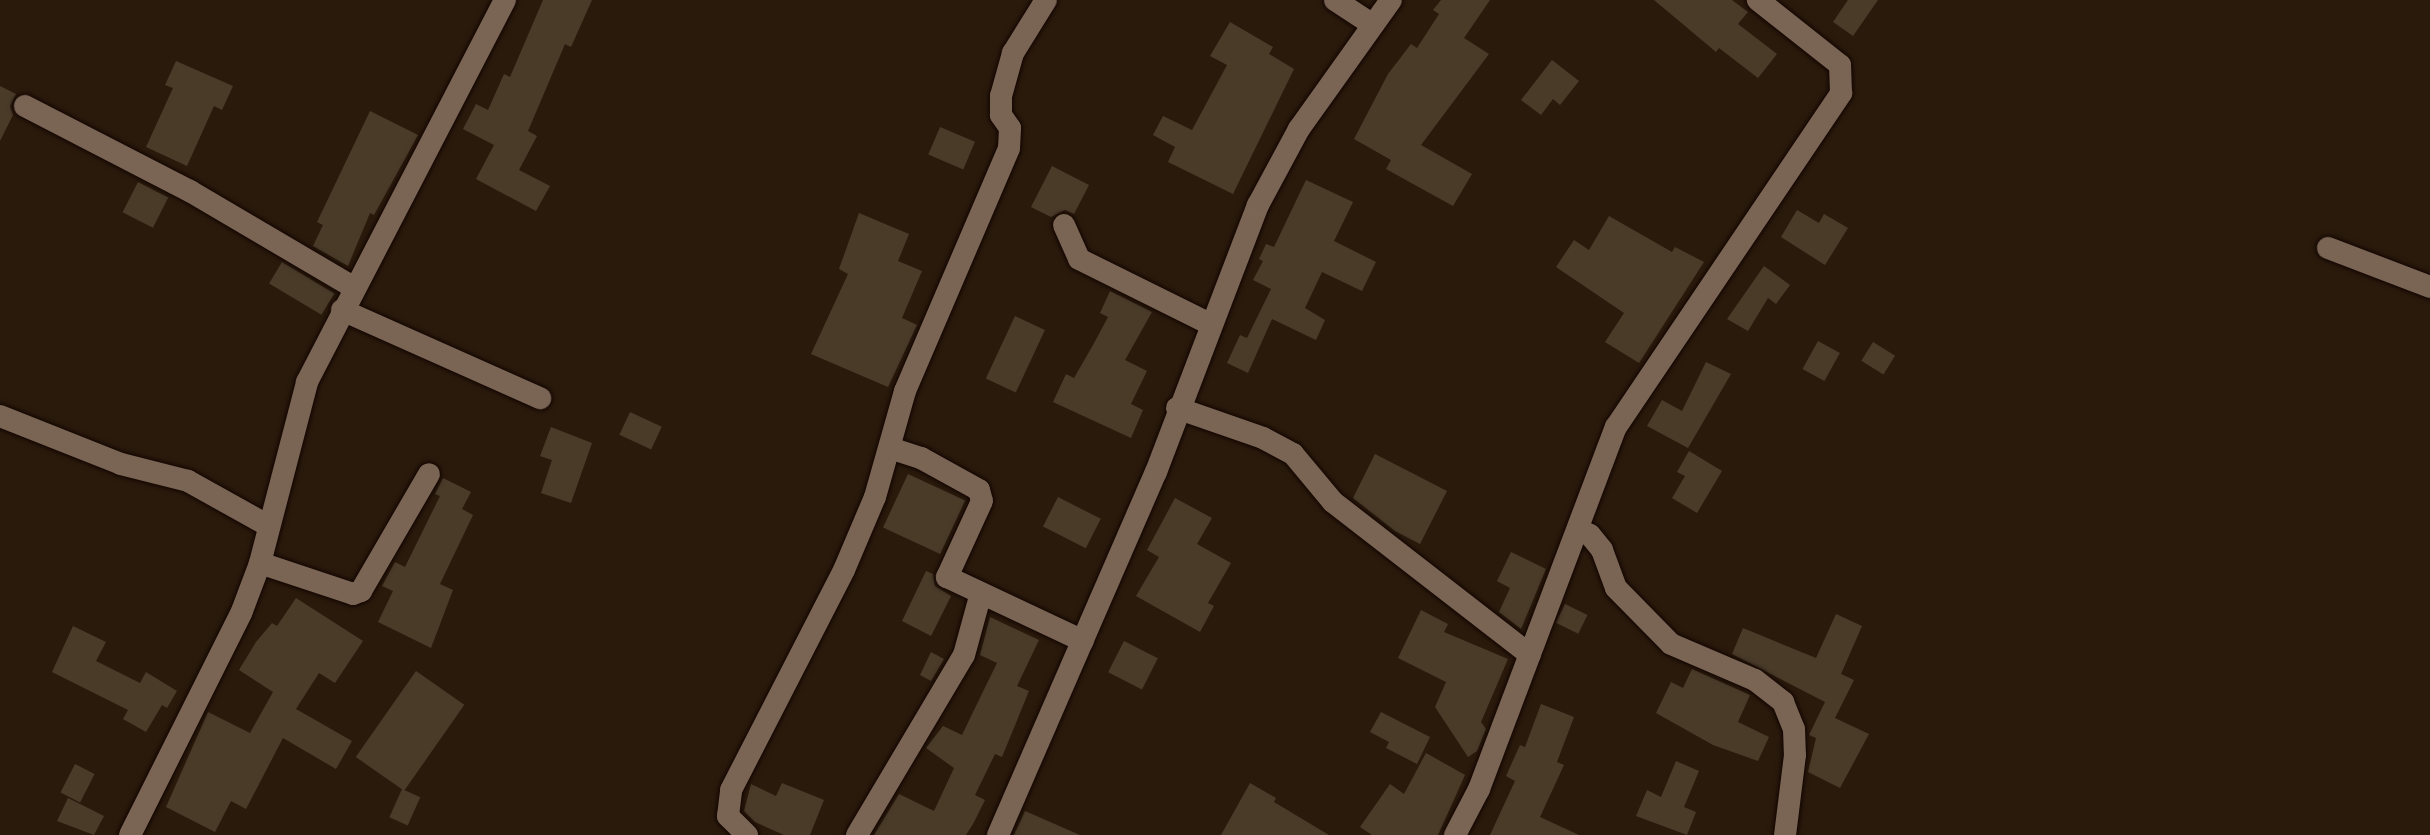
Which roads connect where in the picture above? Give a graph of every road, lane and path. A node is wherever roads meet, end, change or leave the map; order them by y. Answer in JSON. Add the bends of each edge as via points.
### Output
{"nodes":[{"id":1,"x":505,"y":0,"type":"edge"},
{"id":2,"x":1046,"y":0,"type":"edge"},
{"id":3,"x":1335,"y":0,"type":"edge"},
{"id":4,"x":1391,"y":0,"type":"edge"},
{"id":5,"x":1758,"y":0,"type":"edge"},
{"id":6,"x":1373,"y":25,"type":"junction"},
{"id":7,"x":25,"y":106,"type":"dead end"},
{"id":8,"x":1064,"y":225,"type":"dead end"},
{"id":9,"x":2328,"y":248,"type":"dead end"},
{"id":10,"x":2430,"y":287,"type":"edge"},
{"id":11,"x":355,"y":288,"type":"junction"},
{"id":12,"x":342,"y":310,"type":"junction"},
{"id":13,"x":1210,"y":324,"type":"junction"},
{"id":14,"x":540,"y":398,"type":"dead end"},
{"id":15,"x":1177,"y":408,"type":"junction"},
{"id":16,"x":0,"y":416,"type":"edge"},
{"id":17,"x":890,"y":448,"type":"junction"},
{"id":18,"x":429,"y":474,"type":"dead end"},
{"id":19,"x":268,"y":525,"type":"junction"},
{"id":20,"x":1578,"y":529,"type":"junction"},
{"id":21,"x":260,"y":563,"type":"junction"},
{"id":22,"x":981,"y":593,"type":"junction"},
{"id":23,"x":1082,"y":640,"type":"junction"},
{"id":24,"x":1530,"y":654,"type":"junction"},
{"id":25,"x":130,"y":835,"type":"edge"},
{"id":26,"x":747,"y":835,"type":"edge"},
{"id":27,"x":858,"y":835,"type":"edge"},
{"id":28,"x":998,"y":835,"type":"edge"},
{"id":29,"x":1455,"y":835,"type":"edge"},
{"id":30,"x":1785,"y":835,"type":"edge"}],
"edges":[{"from":1,"to":11,"type":"street"},
{"from":2,"to":17,"type":"street","via":[[1012,54],[1001,96],[1009,148],[905,391]]},
{"from":3,"to":6,"type":"street"},
{"from":4,"to":6,"type":"street"},
{"from":5,"to":20,"type":"street","via":[[1840,65],[1841,93],[1616,428]]},
{"from":6,"to":13,"type":"street","via":[[1299,130],[1258,205]]},
{"from":7,"to":11,"type":"street","via":[[190,190]]},
{"from":8,"to":13,"type":"street","via":[[1078,259]]},
{"from":9,"to":10,"type":"street"},
{"from":11,"to":12,"type":"street"},
{"from":12,"to":14,"type":"street"},
{"from":12,"to":19,"type":"street","via":[[307,382]]},
{"from":13,"to":15,"type":"street"},
{"from":15,"to":23,"type":"street"},
{"from":15,"to":24,"type":"street","via":[[1293,454],[1333,502]]},
{"from":16,"to":19,"type":"street","via":[[121,464],[188,481]]},
{"from":17,"to":22,"type":"street","via":[[980,490],[982,501],[947,576]]},
{"from":17,"to":26,"type":"street","via":[[844,570],[731,790],[728,816]]},
{"from":18,"to":21,"type":"street","via":[[360,591]]},
{"from":19,"to":21,"type":"street"},
{"from":20,"to":24,"type":"street"},
{"from":20,"to":30,"type":"street","via":[[1602,550],[1616,588],[1671,644],[1755,680],[1783,702],[1795,755]]},
{"from":21,"to":25,"type":"street","via":[[212,678]]},
{"from":22,"to":23,"type":"street"},
{"from":22,"to":27,"type":"street","via":[[964,655]]},
{"from":23,"to":28,"type":"street"},
{"from":24,"to":29,"type":"street"}]}
